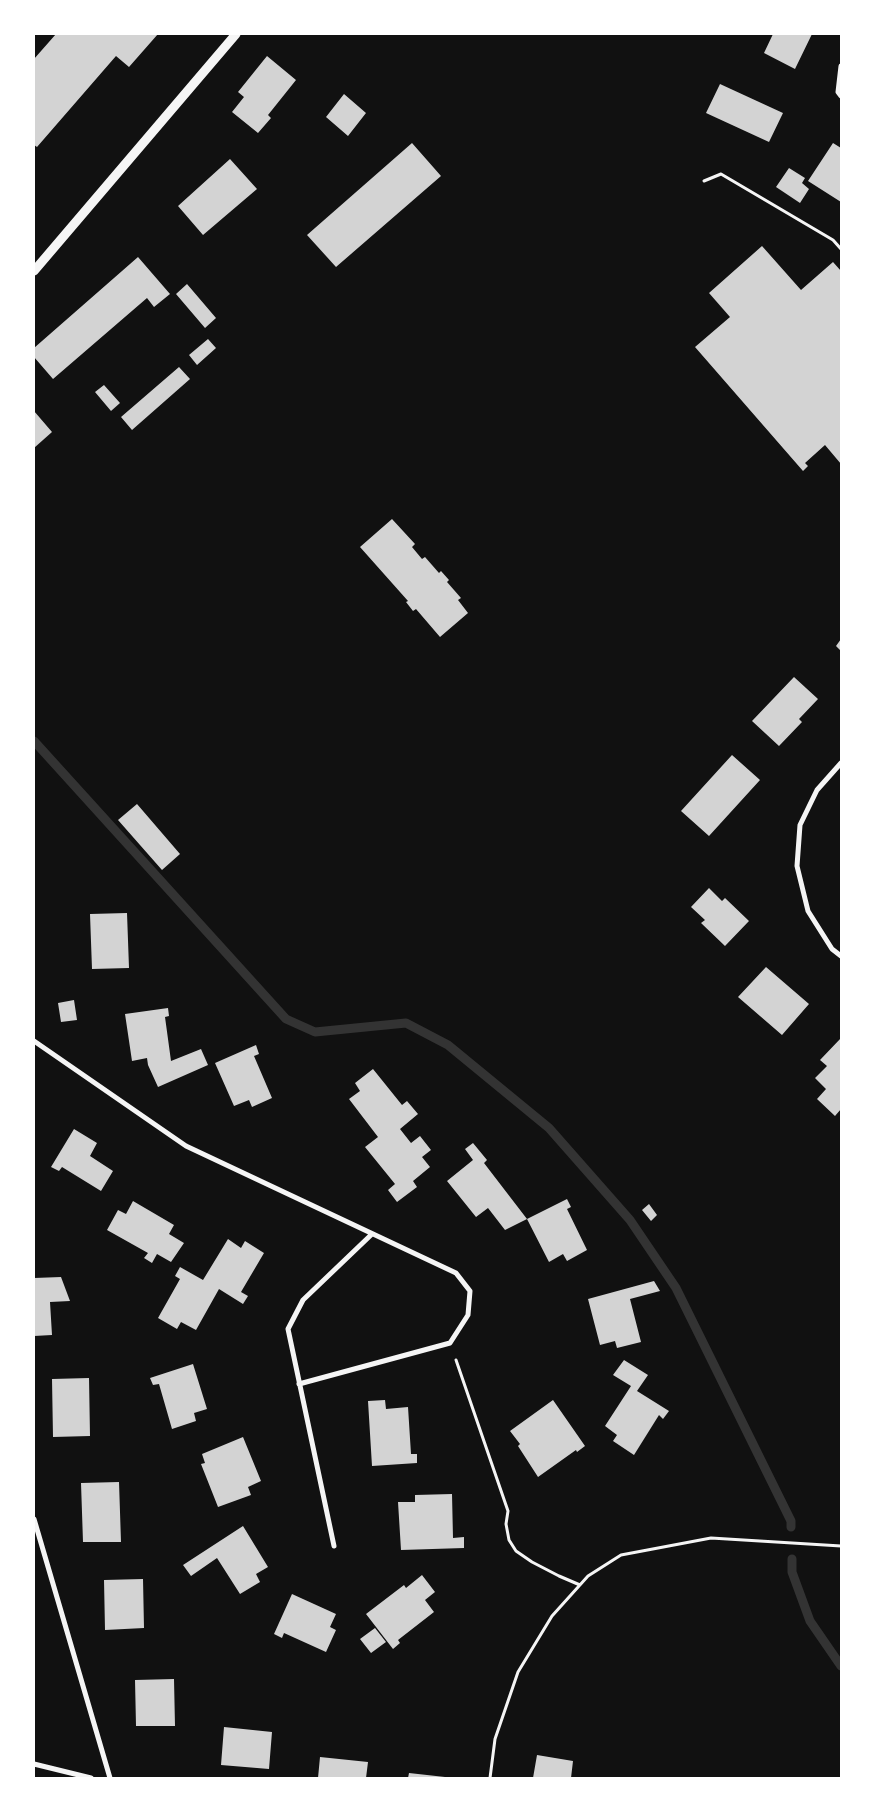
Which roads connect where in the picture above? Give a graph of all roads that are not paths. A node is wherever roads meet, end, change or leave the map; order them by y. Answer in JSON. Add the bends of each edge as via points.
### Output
{"nodes":[{"id":1,"x":236,"y":34,"type":"edge"},
{"id":2,"x":841,"y":66,"type":"edge"},
{"id":3,"x":841,"y":96,"type":"edge"},
{"id":4,"x":34,"y":271,"type":"edge"},
{"id":5,"x":841,"y":763,"type":"edge"},
{"id":6,"x":841,"y":956,"type":"edge"},
{"id":7,"x":34,"y":1041,"type":"edge"},
{"id":8,"x":372,"y":1234,"type":"junction"},
{"id":9,"x":299,"y":1384,"type":"junction"},
{"id":10,"x":34,"y":1519,"type":"edge"},
{"id":11,"x":334,"y":1546,"type":"dead end"},
{"id":12,"x":34,"y":1764,"type":"edge"},
{"id":13,"x":92,"y":1778,"type":"edge"},
{"id":14,"x":110,"y":1778,"type":"edge"}],
"edges":[{"from":1,"to":4,"type":"street"},
{"from":2,"to":3,"type":"street","via":[[838,92]]},
{"from":5,"to":6,"type":"street","via":[[817,790],[800,825],[797,866],[808,911],[832,949]]},
{"from":7,"to":8,"type":"street","via":[[186,1146]]},
{"from":8,"to":9,"type":"street","via":[[303,1300],[288,1329]]},
{"from":8,"to":9,"type":"street","via":[[456,1273],[470,1291],[468,1315],[450,1343]]},
{"from":9,"to":11,"type":"street"},
{"from":10,"to":14,"type":"street"},
{"from":12,"to":13,"type":"street"}]}
